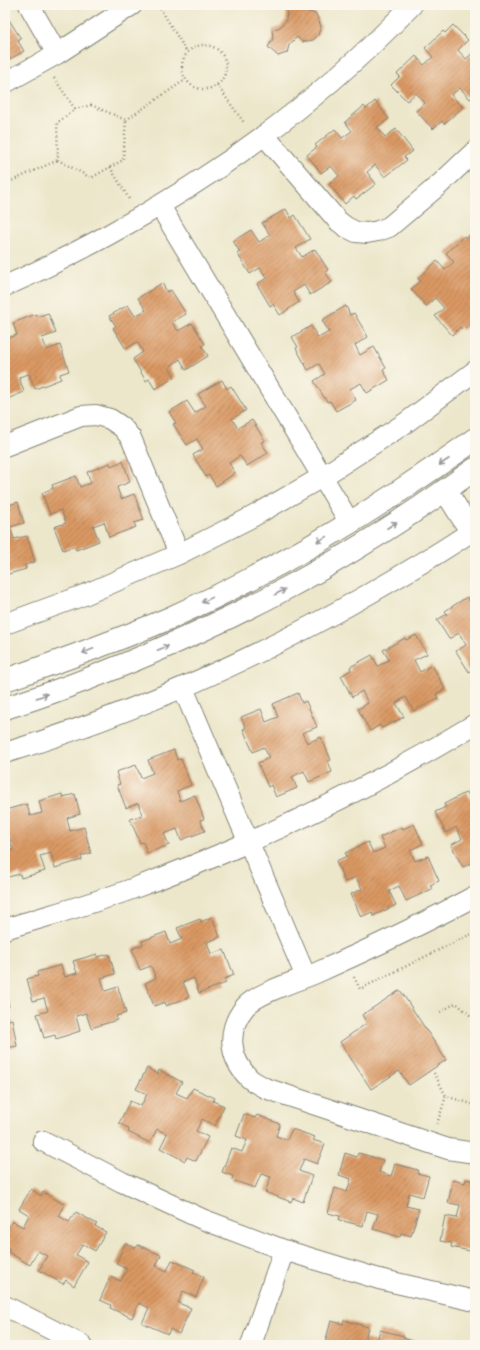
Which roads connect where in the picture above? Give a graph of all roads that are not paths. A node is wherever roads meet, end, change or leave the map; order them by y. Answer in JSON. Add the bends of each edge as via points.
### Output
{"nodes":[{"id":1,"x":29,"y":5,"type":"edge"},
{"id":2,"x":132,"y":5,"type":"edge"},
{"id":3,"x":404,"y":8,"type":"edge"},
{"id":4,"x":50,"y":58,"type":"junction"},
{"id":5,"x":5,"y":83,"type":"edge"},
{"id":6,"x":261,"y":138,"type":"junction"},
{"id":7,"x":475,"y":151,"type":"edge"},
{"id":8,"x":160,"y":206,"type":"junction"},
{"id":9,"x":5,"y":286,"type":"edge"},
{"id":10,"x":475,"y":371,"type":"edge"},
{"id":11,"x":475,"y":438,"type":"edge"},
{"id":12,"x":5,"y":446,"type":"edge"},
{"id":13,"x":475,"y":469,"type":"edge"},
{"id":14,"x":322,"y":477,"type":"junction"},
{"id":15,"x":445,"y":490,"type":"junction"},
{"id":16,"x":350,"y":523,"type":"junction"},
{"id":17,"x":473,"y":530,"type":"edge"},
{"id":18,"x":179,"y":554,"type":"junction"},
{"id":19,"x":5,"y":624,"type":"edge"},
{"id":20,"x":5,"y":680,"type":"edge"},
{"id":21,"x":183,"y":688,"type":"junction"},
{"id":22,"x":5,"y":708,"type":"edge"},
{"id":23,"x":475,"y":724,"type":"edge"},
{"id":24,"x":5,"y":753,"type":"edge"},
{"id":25,"x":249,"y":843,"type":"junction"},
{"id":26,"x":475,"y":896,"type":"edge"},
{"id":27,"x":5,"y":929,"type":"edge"},
{"id":28,"x":306,"y":977,"type":"junction"},
{"id":29,"x":43,"y":1141,"type":"dead end"},
{"id":30,"x":475,"y":1153,"type":"edge"},
{"id":31,"x":284,"y":1250,"type":"junction"},
{"id":32,"x":475,"y":1301,"type":"edge"},
{"id":33,"x":5,"y":1306,"type":"edge"},
{"id":34,"x":82,"y":1345,"type":"edge"},
{"id":35,"x":251,"y":1345,"type":"edge"}],
"edges":[{"from":1,"to":4,"type":"street"},
{"from":2,"to":4,"type":"street"},
{"from":3,"to":6,"type":"street","via":[[360,56]]},
{"from":4,"to":5,"type":"street"},
{"from":6,"to":7,"type":"street","via":[[338,221],[356,232],[367,233],[389,227]]},
{"from":6,"to":8,"type":"street"},
{"from":8,"to":9,"type":"street","via":[[77,252]]},
{"from":8,"to":14,"type":"street"},
{"from":10,"to":14,"type":"street","via":[[404,424]]},
{"from":11,"to":16,"type":"street","one_way":true,"via":[[451,457]]},
{"from":12,"to":18,"type":"street","via":[[81,416],[96,415],[110,418],[131,438]]},
{"from":13,"to":15,"type":"street"},
{"from":14,"to":16,"type":"street"},
{"from":14,"to":18,"type":"street","via":[[252,517]]},
{"from":15,"to":17,"type":"street"},
{"from":22,"to":15,"type":"street","one_way":true,"via":[[112,670],[199,632],[284,590],[366,542]]},
{"from":16,"to":20,"type":"street","one_way":true,"via":[[262,573],[170,618],[76,656]]},
{"from":17,"to":21,"type":"street","via":[[331,616],[258,654]]},
{"from":18,"to":19,"type":"street","via":[[84,595]]},
{"from":21,"to":24,"type":"street","via":[[115,716]]},
{"from":21,"to":25,"type":"street"},
{"from":23,"to":25,"type":"street","via":[[433,750],[342,799]]},
{"from":25,"to":27,"type":"street","via":[[128,890]]},
{"from":25,"to":28,"type":"street"},
{"from":26,"to":28,"type":"street","via":[[382,943]]},
{"from":28,"to":30,"type":"street","via":[[259,996],[246,1006],[236,1020],[232,1036],[233,1052],[239,1068],[250,1080],[265,1088],[448,1149]]},
{"from":29,"to":31,"type":"street","via":[[122,1182],[202,1219]]},
{"from":31,"to":32,"type":"street","via":[[380,1279]]},
{"from":31,"to":35,"type":"street"},
{"from":33,"to":34,"type":"street"}]}
